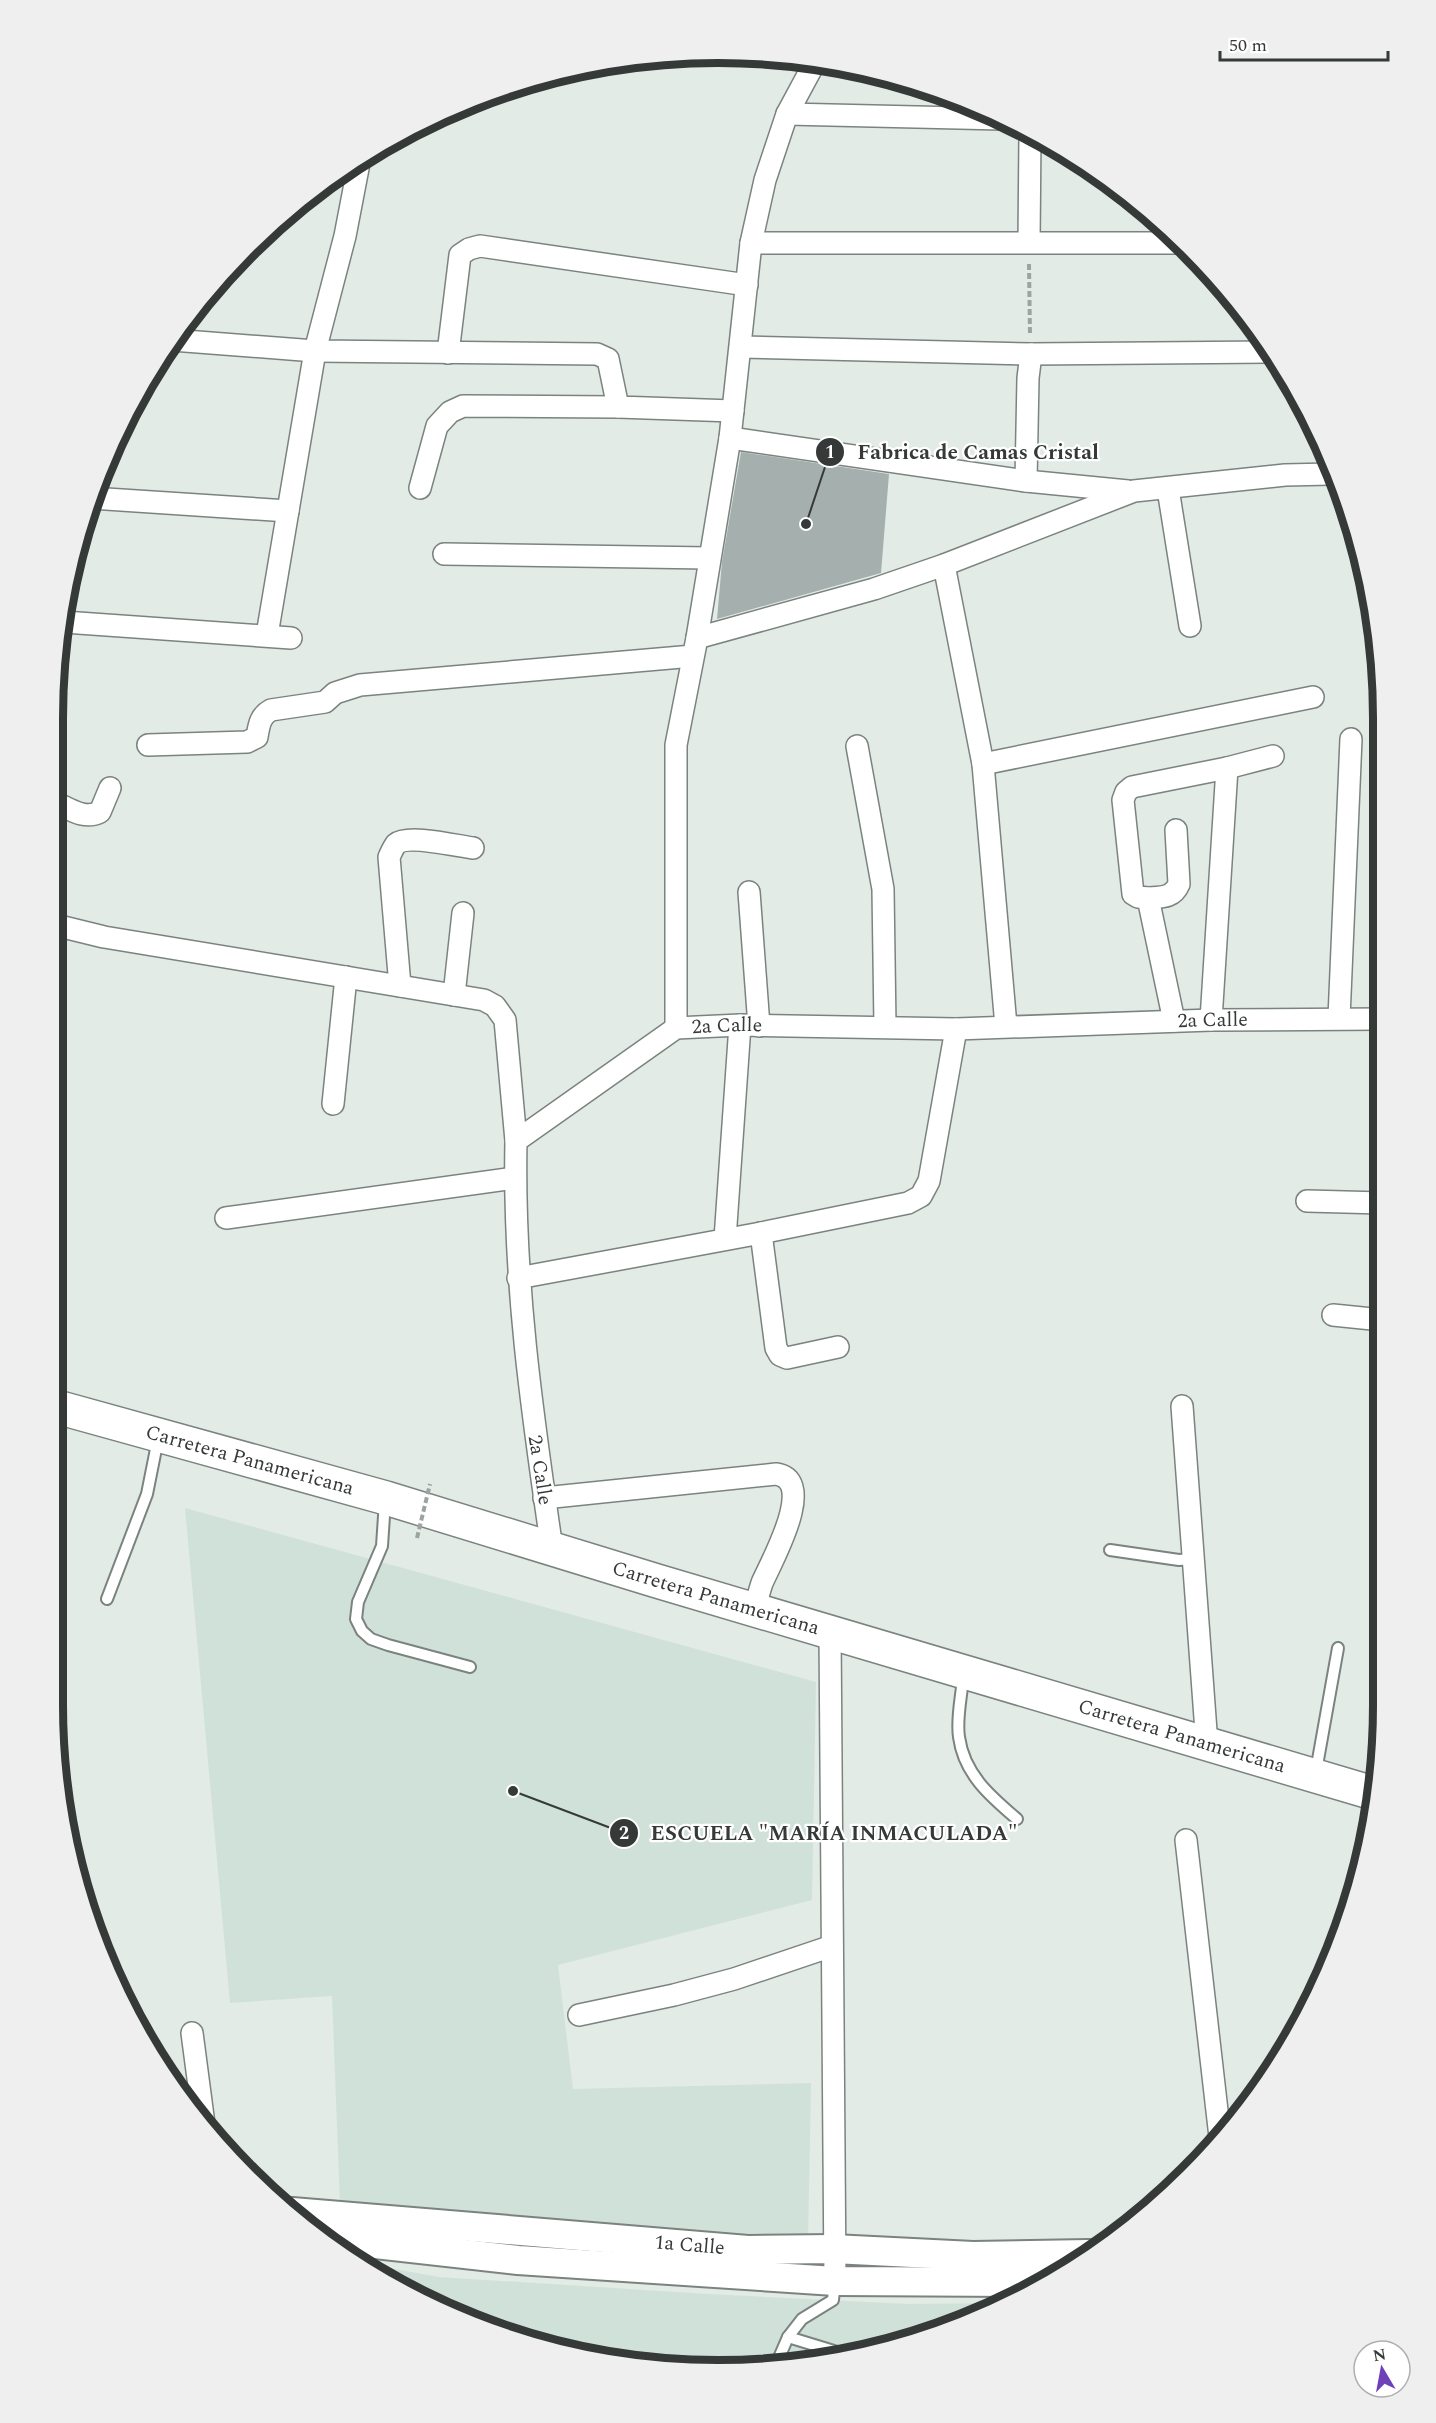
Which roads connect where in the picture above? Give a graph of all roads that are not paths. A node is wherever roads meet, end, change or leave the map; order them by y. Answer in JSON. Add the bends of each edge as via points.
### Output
{"nodes":[{"id":1,"x":810,"y":70,"type":"edge"},
{"id":2,"x":787,"y":114,"type":"junction"},
{"id":3,"x":981,"y":119,"type":"edge"},
{"id":4,"x":1029,"y":142,"type":"edge"},
{"id":5,"x":355,"y":173,"type":"edge"},
{"id":6,"x":1029,"y":242,"type":"junction"},
{"id":7,"x":751,"y":243,"type":"junction"},
{"id":8,"x":1168,"y":243,"type":"edge"},
{"id":9,"x":747,"y":285,"type":"junction"},
{"id":10,"x":182,"y":341,"type":"edge"},
{"id":11,"x":741,"y":347,"type":"junction"},
{"id":12,"x":315,"y":351,"type":"junction"},
{"id":13,"x":448,"y":352,"type":"junction"},
{"id":14,"x":1262,"y":352,"type":"edge"},
{"id":15,"x":1031,"y":354,"type":"junction"},
{"id":16,"x":618,"y":406,"type":"junction"},
{"id":17,"x":733,"y":411,"type":"junction"},
{"id":18,"x":730,"y":438,"type":"junction"},
{"id":19,"x":1326,"y":474,"type":"edge"},
{"id":20,"x":1026,"y":481,"type":"junction"},
{"id":21,"x":420,"y":489,"type":"dead end"},
{"id":22,"x":1168,"y":489,"type":"junction"},
{"id":23,"x":1134,"y":491,"type":"junction"},
{"id":24,"x":101,"y":499,"type":"edge"},
{"id":25,"x":288,"y":512,"type":"junction"},
{"id":26,"x":444,"y":554,"type":"dead end"},
{"id":27,"x":709,"y":558,"type":"junction"},
{"id":28,"x":944,"y":565,"type":"junction"},
{"id":29,"x":71,"y":622,"type":"edge"},
{"id":30,"x":1190,"y":626,"type":"dead end"},
{"id":31,"x":267,"y":635,"type":"junction"},
{"id":32,"x":291,"y":639,"type":"dead end"},
{"id":33,"x":695,"y":647,"type":"junction"},
{"id":34,"x":1313,"y":697,"type":"dead end"},
{"id":35,"x":1351,"y":739,"type":"dead end"},
{"id":36,"x":148,"y":745,"type":"dead end"},
{"id":37,"x":857,"y":746,"type":"dead end"},
{"id":38,"x":1273,"y":756,"type":"dead end"},
{"id":39,"x":983,"y":764,"type":"junction"},
{"id":40,"x":1227,"y":768,"type":"junction"},
{"id":41,"x":110,"y":788,"type":"dead end"},
{"id":42,"x":63,"y":806,"type":"edge"},
{"id":43,"x":1176,"y":830,"type":"dead end"},
{"id":44,"x":473,"y":848,"type":"dead end"},
{"id":45,"x":749,"y":892,"type":"dead end"},
{"id":46,"x":1148,"y":898,"type":"junction"},
{"id":47,"x":463,"y":913,"type":"dead end"},
{"id":48,"x":63,"y":927,"type":"edge"},
{"id":49,"x":345,"y":977,"type":"junction"},
{"id":50,"x":400,"y":986,"type":"junction"},
{"id":51,"x":454,"y":995,"type":"junction"},
{"id":52,"x":1339,"y":1018,"type":"junction"},
{"id":53,"x":1373,"y":1019,"type":"edge"},
{"id":54,"x":1211,"y":1020,"type":"junction"},
{"id":55,"x":1174,"y":1021,"type":"junction"},
{"id":56,"x":750,"y":1025,"type":"junction"},
{"id":57,"x":885,"y":1026,"type":"junction"},
{"id":58,"x":1006,"y":1026,"type":"junction"},
{"id":59,"x":676,"y":1028,"type":"junction"},
{"id":60,"x":956,"y":1029,"type":"junction"},
{"id":61,"x":333,"y":1104,"type":"dead end"},
{"id":62,"x":516,"y":1142,"type":"junction"},
{"id":63,"x":515,"y":1178,"type":"junction"},
{"id":64,"x":1307,"y":1201,"type":"dead end"},
{"id":65,"x":1373,"y":1203,"type":"edge"},
{"id":66,"x":226,"y":1218,"type":"dead end"},
{"id":67,"x":761,"y":1233,"type":"junction"},
{"id":68,"x":725,"y":1239,"type":"junction"},
{"id":69,"x":518,"y":1278,"type":"junction"},
{"id":70,"x":1333,"y":1315,"type":"dead end"},
{"id":71,"x":1373,"y":1319,"type":"edge"},
{"id":72,"x":838,"y":1347,"type":"dead end"},
{"id":73,"x":1182,"y":1406,"type":"dead end"},
{"id":74,"x":63,"y":1409,"type":"edge"},
{"id":75,"x":158,"y":1436,"type":"junction"},
{"id":76,"x":386,"y":1498,"type":"junction"},
{"id":77,"x":544,"y":1498,"type":"junction"},
{"id":78,"x":552,"y":1549,"type":"junction"},
{"id":79,"x":1110,"y":1550,"type":"dead end"},
{"id":80,"x":1192,"y":1559,"type":"junction"},
{"id":81,"x":107,"y":1599,"type":"dead end"},
{"id":82,"x":754,"y":1610,"type":"junction"},
{"id":83,"x":830,"y":1632,"type":"junction"},
{"id":84,"x":1338,"y":1648,"type":"dead end"},
{"id":85,"x":470,"y":1666,"type":"dead end"},
{"id":86,"x":963,"y":1672,"type":"junction"},
{"id":87,"x":1207,"y":1745,"type":"junction"},
{"id":88,"x":1315,"y":1775,"type":"junction"},
{"id":89,"x":1367,"y":1791,"type":"edge"},
{"id":90,"x":1017,"y":1819,"type":"dead end"},
{"id":91,"x":1186,"y":1840,"type":"dead end"},
{"id":92,"x":832,"y":1946,"type":"junction"},
{"id":93,"x":579,"y":2015,"type":"dead end"},
{"id":94,"x":192,"y":2033,"type":"dead end"},
{"id":95,"x":202,"y":2109,"type":"edge"},
{"id":96,"x":1219,"y":2127,"type":"edge"},
{"id":97,"x":305,"y":2213,"type":"edge"},
{"id":98,"x":340,"y":2240,"type":"edge"},
{"id":99,"x":834,"y":2249,"type":"junction"},
{"id":100,"x":1075,"y":2254,"type":"edge"},
{"id":101,"x":835,"y":2281,"type":"junction"},
{"id":102,"x":1027,"y":2282,"type":"edge"},
{"id":103,"x":788,"y":2337,"type":"junction"},
{"id":104,"x":830,"y":2350,"type":"edge"},
{"id":105,"x":779,"y":2357,"type":"edge"}],
"edges":[{"from":1,"to":2,"type":"street"},
{"from":2,"to":3,"type":"street"},
{"from":2,"to":7,"type":"street","via":[[765,180]]},
{"from":4,"to":6,"type":"street"},
{"from":5,"to":12,"type":"street","via":[[345,236]]},
{"from":6,"to":7,"type":"street"},
{"from":6,"to":8,"type":"street"},
{"from":7,"to":9,"type":"street"},
{"from":9,"to":11,"type":"street"},
{"from":9,"to":13,"type":"street","via":[[480,246],[460,255]]},
{"from":10,"to":12,"type":"street"},
{"from":11,"to":15,"type":"street"},
{"from":11,"to":17,"type":"street"},
{"from":12,"to":13,"type":"street"},
{"from":12,"to":25,"type":"street"},
{"from":13,"to":16,"type":"street","via":[[597,354],[608,359]]},
{"from":14,"to":15,"type":"street"},
{"from":15,"to":20,"type":"street"},
{"from":16,"to":17,"type":"street"},
{"from":16,"to":21,"type":"street","via":[[463,406],[436,426]]},
{"from":17,"to":18,"type":"street"},
{"from":18,"to":20,"type":"street"},
{"from":18,"to":27,"type":"street"},
{"from":19,"to":22,"type":"street"},
{"from":20,"to":23,"type":"street"},
{"from":22,"to":23,"type":"street"},
{"from":22,"to":30,"type":"street"},
{"from":23,"to":28,"type":"street"},
{"from":24,"to":25,"type":"street"},
{"from":25,"to":31,"type":"street"},
{"from":26,"to":27,"type":"street"},
{"from":27,"to":33,"type":"street"},
{"from":28,"to":33,"type":"street"},
{"from":28,"to":39,"type":"street"},
{"from":29,"to":31,"type":"street"},
{"from":31,"to":32,"type":"street"},
{"from":33,"to":36,"type":"street","via":[[360,685],[335,693],[325,702],[265,713],[257,737],[247,741]]},
{"from":33,"to":59,"type":"street","via":[[676,745]]},
{"from":34,"to":39,"type":"street"},
{"from":35,"to":52,"type":"street"},
{"from":37,"to":57,"type":"street","via":[[883,889]]},
{"from":38,"to":40,"type":"street"},
{"from":39,"to":58,"type":"street"},
{"from":40,"to":46,"type":"street","via":[[1132,787],[1126,792],[1123,800],[1133,894]]},
{"from":40,"to":54,"type":"street"},
{"from":41,"to":42,"type":"street","via":[[95,815],[86,816]]},
{"from":43,"to":46,"type":"street","via":[[1179,884],[1170,896]]},
{"from":44,"to":50,"type":"street","via":[[408,839],[392,850],[389,857]]},
{"from":45,"to":56,"type":"street"},
{"from":46,"to":55,"type":"street"},
{"from":47,"to":51,"type":"street"},
{"from":48,"to":49,"type":"street"},
{"from":49,"to":50,"type":"street"},
{"from":49,"to":61,"type":"street"},
{"from":50,"to":51,"type":"street"},
{"from":51,"to":62,"type":"street","via":[[484,1000],[495,1006],[505,1020]]},
{"from":52,"to":53,"type":"street","name":"2a Calle"},
{"from":52,"to":54,"type":"street","name":"2a Calle"},
{"from":54,"to":55,"type":"street","name":"2a Calle"},
{"from":55,"to":58,"type":"street","name":"2a Calle"},
{"from":56,"to":57,"type":"street","name":"2a Calle"},
{"from":56,"to":59,"type":"street","name":"2a Calle"},
{"from":56,"to":68,"type":"street"},
{"from":57,"to":60,"type":"street","name":"2a Calle"},
{"from":58,"to":60,"type":"street","name":"2a Calle"},
{"from":59,"to":62,"type":"street","name":"2a Calle"},
{"from":60,"to":67,"type":"street","via":[[929,1181],[921,1196],[908,1203]]},
{"from":62,"to":63,"type":"street","name":"2a Calle"},
{"from":63,"to":66,"type":"street"},
{"from":63,"to":69,"type":"street","name":"2a Calle"},
{"from":64,"to":65,"type":"street"},
{"from":67,"to":68,"type":"street"},
{"from":67,"to":72,"type":"street","via":[[780,1355],[787,1358]]},
{"from":68,"to":69,"type":"street"},
{"from":69,"to":77,"type":"street","name":"2a Calle"},
{"from":70,"to":71,"type":"street"},
{"from":73,"to":80,"type":"street"},
{"from":74,"to":75,"type":"main road","name":"Carretera Panamericana"},
{"from":75,"to":76,"type":"main road","name":"Carretera Panamericana"},
{"from":75,"to":81,"type":"lane","via":[[147,1494]]},
{"from":76,"to":78,"type":"main road","name":"Carretera Panamericana"},
{"from":76,"to":85,"type":"lane","via":[[382,1546],[358,1602],[356,1619],[371,1639]]},
{"from":77,"to":78,"type":"street","name":"2a Calle"},
{"from":77,"to":82,"type":"street","via":[[784,1475],[794,1491],[788,1530]]},
{"from":78,"to":82,"type":"main road","name":"Carretera Panamericana"},
{"from":79,"to":80,"type":"lane"},
{"from":80,"to":87,"type":"street"},
{"from":82,"to":83,"type":"main road","name":"Carretera Panamericana"},
{"from":83,"to":86,"type":"main road","name":"Carretera Panamericana"},
{"from":83,"to":92,"type":"street"},
{"from":84,"to":88,"type":"lane"},
{"from":86,"to":87,"type":"main road","name":"Carretera Panamericana"},
{"from":86,"to":90,"type":"lane","via":[[958,1735],[966,1764],[984,1791]]},
{"from":87,"to":88,"type":"main road","name":"Carretera Panamericana"},
{"from":88,"to":89,"type":"main road","name":"Carretera Panamericana"},
{"from":91,"to":96,"type":"street"},
{"from":92,"to":93,"type":"street","via":[[675,1995]]},
{"from":92,"to":99,"type":"street"},
{"from":94,"to":95,"type":"street"},
{"from":97,"to":99,"type":"street","name":"1a Calle","via":[[748,2250]]},
{"from":98,"to":101,"type":"street","name":"1a Calle","via":[[518,2260]]},
{"from":99,"to":100,"type":"street","name":"1a Calle","via":[[973,2256]]},
{"from":99,"to":101,"type":"street"},
{"from":101,"to":102,"type":"street","name":"1a Calle"},
{"from":101,"to":103,"type":"lane","via":[[833,2300],[802,2319]]},
{"from":103,"to":104,"type":"lane"},
{"from":103,"to":105,"type":"lane"}]}
